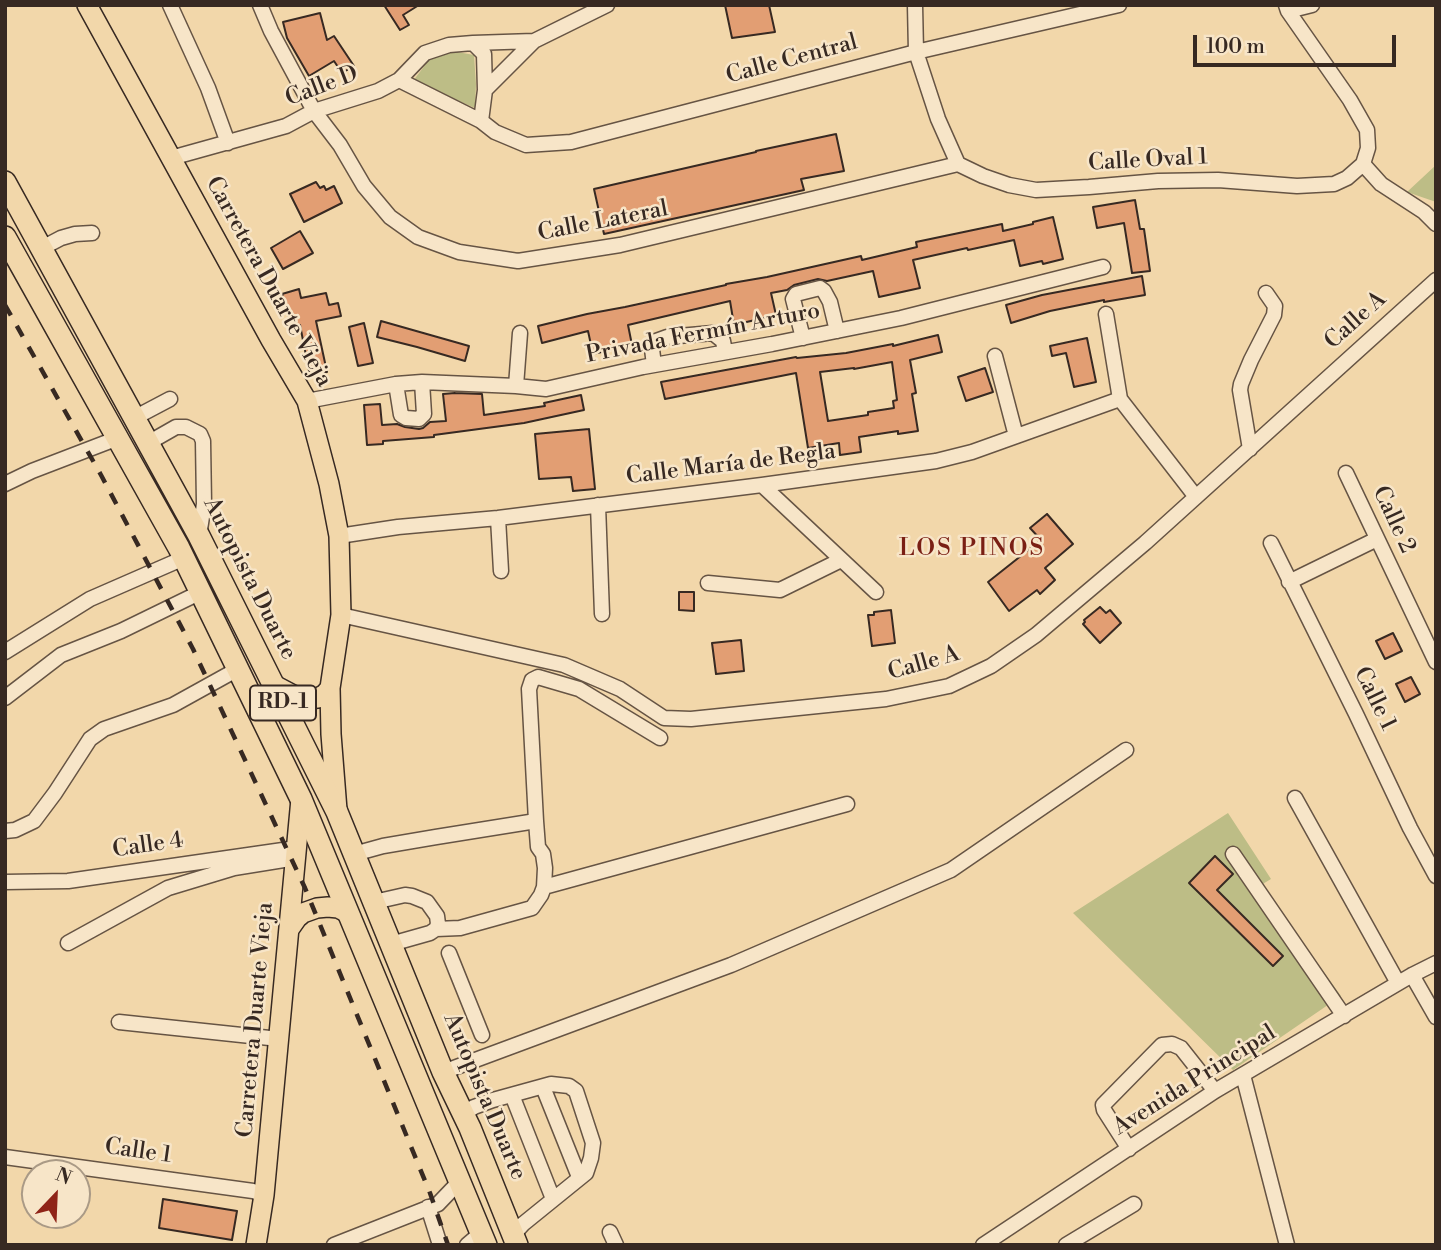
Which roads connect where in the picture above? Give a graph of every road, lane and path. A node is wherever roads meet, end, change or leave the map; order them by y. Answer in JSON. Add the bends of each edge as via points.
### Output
{"nodes":[{"id":1,"x":87,"y":5,"type":"edge"},
{"id":2,"x":170,"y":5,"type":"edge"},
{"id":3,"x":260,"y":5,"type":"edge"},
{"id":4,"x":607,"y":5,"type":"edge"},
{"id":5,"x":915,"y":5,"type":"edge"},
{"id":6,"x":1119,"y":5,"type":"edge"},
{"id":7,"x":1311,"y":5,"type":"edge"},
{"id":8,"x":1287,"y":8,"type":"edge"},
{"id":9,"x":534,"y":41,"type":"junction"},
{"id":10,"x":473,"y":43,"type":"junction"},
{"id":11,"x":916,"y":52,"type":"junction"},
{"id":12,"x":399,"y":80,"type":"junction"},
{"id":13,"x":485,"y":90,"type":"junction"},
{"id":14,"x":314,"y":111,"type":"junction"},
{"id":15,"x":481,"y":121,"type":"junction"},
{"id":16,"x":228,"y":143,"type":"junction"},
{"id":17,"x":172,"y":158,"type":"junction"},
{"id":18,"x":958,"y":164,"type":"junction"},
{"id":19,"x":1363,"y":164,"type":"junction"},
{"id":20,"x":5,"y":182,"type":"edge"},
{"id":21,"x":1436,"y":224,"type":"edge"},
{"id":22,"x":92,"y":233,"type":"dead end"},
{"id":23,"x":5,"y":237,"type":"edge"},
{"id":24,"x":42,"y":248,"type":"junction"},
{"id":25,"x":1103,"y":267,"type":"dead end"},
{"id":26,"x":1436,"y":280,"type":"edge"},
{"id":27,"x":1266,"y":293,"type":"dead end"},
{"id":28,"x":1105,"y":314,"type":"dead end"},
{"id":29,"x":838,"y":331,"type":"junction"},
{"id":30,"x":520,"y":333,"type":"dead end"},
{"id":31,"x":803,"y":338,"type":"junction"},
{"id":32,"x":725,"y":352,"type":"junction"},
{"id":33,"x":995,"y":356,"type":"dead end"},
{"id":34,"x":653,"y":365,"type":"junction"},
{"id":35,"x":422,"y":382,"type":"junction"},
{"id":36,"x":396,"y":384,"type":"junction"},
{"id":37,"x":516,"y":386,"type":"junction"},
{"id":38,"x":170,"y":399,"type":"dead end"},
{"id":39,"x":1120,"y":399,"type":"junction"},
{"id":40,"x":307,"y":401,"type":"junction"},
{"id":41,"x":134,"y":418,"type":"junction"},
{"id":42,"x":1016,"y":436,"type":"junction"},
{"id":43,"x":118,"y":439,"type":"junction"},
{"id":44,"x":148,"y":443,"type":"junction"},
{"id":45,"x":1250,"y":449,"type":"junction"},
{"id":46,"x":1346,"y":473,"type":"dead end"},
{"id":47,"x":5,"y":484,"type":"edge"},
{"id":48,"x":762,"y":485,"type":"junction"},
{"id":49,"x":1196,"y":497,"type":"junction"},
{"id":50,"x":598,"y":505,"type":"junction"},
{"id":51,"x":498,"y":518,"type":"junction"},
{"id":52,"x":199,"y":536,"type":"junction"},
{"id":53,"x":339,"y":536,"type":"junction"},
{"id":54,"x":1377,"y":540,"type":"junction"},
{"id":55,"x":1271,"y":543,"type":"dead end"},
{"id":56,"x":184,"y":558,"type":"junction"},
{"id":57,"x":841,"y":560,"type":"junction"},
{"id":58,"x":501,"y":571,"type":"dead end"},
{"id":59,"x":1289,"y":582,"type":"junction"},
{"id":60,"x":708,"y":583,"type":"dead end"},
{"id":61,"x":201,"y":592,"type":"junction"},
{"id":62,"x":876,"y":592,"type":"dead end"},
{"id":63,"x":602,"y":614,"type":"dead end"},
{"id":64,"x":341,"y":615,"type":"junction"},
{"id":65,"x":5,"y":652,"type":"edge"},
{"id":66,"x":1436,"y":662,"type":"edge"},
{"id":67,"x":238,"y":669,"type":"junction"},
{"id":68,"x":274,"y":685,"type":"junction"},
{"id":69,"x":330,"y":688,"type":"junction"},
{"id":70,"x":5,"y":698,"type":"edge"},
{"id":71,"x":660,"y":738,"type":"dead end"},
{"id":72,"x":1126,"y":750,"type":"dead end"},
{"id":73,"x":1295,"y":798,"type":"dead end"},
{"id":74,"x":301,"y":799,"type":"junction"},
{"id":75,"x":847,"y":804,"type":"dead end"},
{"id":76,"x":337,"y":812,"type":"junction"},
{"id":77,"x":536,"y":821,"type":"junction"},
{"id":78,"x":5,"y":831,"type":"edge"},
{"id":79,"x":296,"y":853,"type":"junction"},
{"id":80,"x":354,"y":854,"type":"junction"},
{"id":81,"x":1233,"y":854,"type":"dead end"},
{"id":82,"x":1436,"y":876,"type":"edge"},
{"id":83,"x":5,"y":882,"type":"edge"},
{"id":84,"x":544,"y":887,"type":"junction"},
{"id":85,"x":374,"y":902,"type":"junction"},
{"id":86,"x":348,"y":913,"type":"junction"},
{"id":87,"x":290,"y":928,"type":"junction"},
{"id":88,"x":436,"y":929,"type":"junction"},
{"id":89,"x":68,"y":943,"type":"dead end"},
{"id":90,"x":391,"y":944,"type":"junction"},
{"id":91,"x":449,"y":953,"type":"dead end"},
{"id":92,"x":1436,"y":963,"type":"edge"},
{"id":93,"x":1412,"y":975,"type":"junction"},
{"id":94,"x":1398,"y":983,"type":"junction"},
{"id":95,"x":1344,"y":1016,"type":"junction"},
{"id":96,"x":1436,"y":1017,"type":"edge"},
{"id":97,"x":119,"y":1022,"type":"dead end"},
{"id":98,"x":482,"y":1035,"type":"dead end"},
{"id":99,"x":279,"y":1039,"type":"junction"},
{"id":100,"x":443,"y":1072,"type":"junction"},
{"id":101,"x":1243,"y":1075,"type":"junction"},
{"id":102,"x":543,"y":1087,"type":"junction"},
{"id":103,"x":1215,"y":1091,"type":"junction"},
{"id":104,"x":512,"y":1095,"type":"junction"},
{"id":105,"x":463,"y":1114,"type":"junction"},
{"id":106,"x":1129,"y":1149,"type":"junction"},
{"id":107,"x":5,"y":1157,"type":"edge"},
{"id":108,"x":579,"y":1177,"type":"junction"},
{"id":109,"x":460,"y":1181,"type":"junction"},
{"id":110,"x":264,"y":1195,"type":"junction"},
{"id":111,"x":553,"y":1199,"type":"junction"},
{"id":112,"x":1134,"y":1205,"type":"dead end"},
{"id":113,"x":428,"y":1207,"type":"junction"},
{"id":114,"x":515,"y":1240,"type":"edge"},
{"id":115,"x":478,"y":1241,"type":"edge"},
{"id":116,"x":256,"y":1245,"type":"edge"},
{"id":117,"x":334,"y":1245,"type":"edge"},
{"id":118,"x":440,"y":1245,"type":"edge"},
{"id":119,"x":983,"y":1245,"type":"edge"},
{"id":120,"x":1066,"y":1245,"type":"edge"},
{"id":121,"x":1287,"y":1245,"type":"edge"}],
"edges":[{"from":1,"to":17,"type":"main road","name":"Carretera Duarte Vieja"},
{"from":2,"to":16,"type":"street"},
{"from":3,"to":14,"type":"street","name":"Calle Lateral"},
{"from":4,"to":9,"type":"street"},
{"from":5,"to":11,"type":"street"},
{"from":6,"to":11,"type":"street","name":"Calle Central"},
{"from":7,"to":8,"type":"street"},
{"from":8,"to":19,"type":"street","via":[[1367,130]]},
{"from":9,"to":10,"type":"street"},
{"from":9,"to":13,"type":"street"},
{"from":10,"to":12,"type":"street","via":[[425,53]]},
{"from":10,"to":13,"type":"street","via":[[484,54]]},
{"from":11,"to":15,"type":"street","name":"Calle Central","via":[[571,142],[526,145]]},
{"from":11,"to":18,"type":"street"},
{"from":12,"to":14,"type":"street","name":"Calle D"},
{"from":12,"to":15,"type":"street"},
{"from":13,"to":15,"type":"street"},
{"from":14,"to":16,"type":"street","name":"Calle D","via":[[286,126]]},
{"from":14,"to":18,"type":"street","name":"Calle Lateral","via":[[390,217],[418,237],[459,252],[518,261],[620,245]]},
{"from":16,"to":17,"type":"street","name":"Calle D"},
{"from":17,"to":40,"type":"main road","name":"Carretera Duarte Vieja"},
{"from":18,"to":19,"type":"street","name":"Calle Oval 1","via":[[1009,185],[1036,190],[1158,181],[1334,184]]},
{"from":19,"to":21,"type":"street","via":[[1381,184]]},
{"from":20,"to":24,"type":"highway","name":"Autopista Duarte","number":"RD-1"},
{"from":22,"to":24,"type":"street","via":[[61,238]]},
{"from":23,"to":43,"type":"highway","number":"RD-1"},
{"from":24,"to":41,"type":"highway","name":"Autopista Duarte","number":"RD-1"},
{"from":25,"to":29,"type":"street","name":"Privada Fermín Arturo"},
{"from":26,"to":45,"type":"street","name":"Calle A"},
{"from":27,"to":45,"type":"street","via":[[1275,306],[1274,315],[1240,390]]},
{"from":28,"to":39,"type":"street"},
{"from":29,"to":31,"type":"street","name":"Privada Fermín Arturo"},
{"from":29,"to":31,"type":"street","via":[[830,302],[820,288],[793,299]]},
{"from":30,"to":37,"type":"street"},
{"from":31,"to":32,"type":"street","name":"Privada Fermín Arturo"},
{"from":32,"to":34,"type":"street","name":"Privada Fermín Arturo"},
{"from":32,"to":34,"type":"street","via":[[723,341],[713,333],[667,337],[656,341],[652,349]]},
{"from":33,"to":42,"type":"street"},
{"from":34,"to":37,"type":"street","name":"Privada Fermín Arturo","via":[[546,389]]},
{"from":35,"to":36,"type":"street","name":"Privada Fermín Arturo"},
{"from":35,"to":36,"type":"street","via":[[424,414],[419,419],[401,415]]},
{"from":35,"to":37,"type":"street","name":"Privada Fermín Arturo"},
{"from":36,"to":40,"type":"street","name":"Privada Fermín Arturo"},
{"from":38,"to":41,"type":"street"},
{"from":39,"to":42,"type":"street","name":"Calle María de Regla"},
{"from":39,"to":49,"type":"street"},
{"from":40,"to":53,"type":"main road","name":"Carretera Duarte Vieja"},
{"from":41,"to":44,"type":"highway","name":"Autopista Duarte","number":"RD-1"},
{"from":42,"to":48,"type":"street","name":"Calle María de Regla","via":[[936,461]]},
{"from":43,"to":47,"type":"street"},
{"from":43,"to":56,"type":"highway","number":"RD-1"},
{"from":44,"to":52,"type":"highway","name":"Autopista Duarte","number":"RD-1"},
{"from":44,"to":52,"type":"street","via":[[176,428],[200,434],[204,504]]},
{"from":45,"to":49,"type":"street","name":"Calle A"},
{"from":46,"to":54,"type":"street","name":"Calle 2"},
{"from":48,"to":50,"type":"street","name":"Calle María de Regla"},
{"from":48,"to":57,"type":"street"},
{"from":49,"to":64,"type":"street","name":"Calle A","via":[[1036,635],[991,666],[949,686],[886,699],[664,718],[620,689],[564,665]]},
{"from":50,"to":51,"type":"street","name":"Calle María de Regla"},
{"from":50,"to":63,"type":"street"},
{"from":51,"to":53,"type":"street","name":"Calle María de Regla"},
{"from":51,"to":58,"type":"street"},
{"from":52,"to":68,"type":"highway","name":"Autopista Duarte","number":"RD-1"},
{"from":53,"to":64,"type":"main road","name":"Carretera Duarte Vieja"},
{"from":54,"to":59,"type":"street"},
{"from":54,"to":66,"type":"street","name":"Calle 2"},
{"from":55,"to":59,"type":"street","name":"Calle 1"},
{"from":56,"to":61,"type":"highway","number":"RD-1"},
{"from":56,"to":65,"type":"street","via":[[90,599]]},
{"from":57,"to":60,"type":"street","via":[[780,590]]},
{"from":57,"to":62,"type":"street"},
{"from":59,"to":82,"type":"street","name":"Calle 1"},
{"from":61,"to":67,"type":"highway","number":"RD-1"},
{"from":61,"to":70,"type":"street","via":[[61,655]]},
{"from":64,"to":69,"type":"main road","name":"Carretera Duarte Vieja"},
{"from":67,"to":74,"type":"highway","number":"RD-1"},
{"from":67,"to":78,"type":"street","via":[[173,705],[104,729],[90,739],[34,821]]},
{"from":68,"to":69,"type":"main road","via":[[306,699],[325,695]]},
{"from":68,"to":76,"type":"highway","name":"Autopista Duarte","number":"RD-1"},
{"from":69,"to":76,"type":"main road","name":"Carretera Duarte Vieja"},
{"from":71,"to":77,"type":"street","via":[[579,689],[538,677],[532,680]]},
{"from":72,"to":100,"type":"street","via":[[951,870],[731,965]]},
{"from":73,"to":94,"type":"street"},
{"from":74,"to":79,"type":"main road","name":"Carretera Duarte Vieja"},
{"from":74,"to":86,"type":"highway","number":"RD-1"},
{"from":75,"to":84,"type":"street"},
{"from":76,"to":80,"type":"highway","name":"Autopista Duarte","number":"RD-1"},
{"from":77,"to":80,"type":"street"},
{"from":77,"to":84,"type":"street"},
{"from":79,"to":83,"type":"street","name":"Calle 4","via":[[68,880]]},
{"from":79,"to":87,"type":"main road","name":"Carretera Duarte Vieja"},
{"from":79,"to":89,"type":"street","via":[[168,888]]},
{"from":80,"to":85,"type":"highway","name":"Autopista Duarte","number":"RD-1"},
{"from":81,"to":95,"type":"street"},
{"from":84,"to":88,"type":"street","via":[[532,908],[460,928]]},
{"from":85,"to":88,"type":"street","via":[[418,897],[434,909]]},
{"from":85,"to":90,"type":"highway","name":"Autopista Duarte","number":"RD-1"},
{"from":86,"to":87,"type":"main road","via":[[317,908],[297,918]]},
{"from":86,"to":109,"type":"highway","number":"RD-1"},
{"from":87,"to":99,"type":"main road","name":"Carretera Duarte Vieja"},
{"from":88,"to":90,"type":"street"},
{"from":90,"to":100,"type":"highway","name":"Autopista Duarte","number":"RD-1"},
{"from":91,"to":98,"type":"street"},
{"from":92,"to":93,"type":"street","name":"Avenida Principal"},
{"from":93,"to":94,"type":"street","name":"Avenida Principal"},
{"from":93,"to":96,"type":"street"},
{"from":94,"to":95,"type":"street","name":"Avenida Principal"},
{"from":95,"to":101,"type":"street","name":"Avenida Principal"},
{"from":97,"to":99,"type":"street"},
{"from":99,"to":110,"type":"main road","name":"Carretera Duarte Vieja"},
{"from":100,"to":105,"type":"highway","name":"Autopista Duarte","number":"RD-1"},
{"from":101,"to":103,"type":"street","name":"Avenida Principal"},
{"from":101,"to":121,"type":"street"},
{"from":102,"to":104,"type":"street"},
{"from":102,"to":108,"type":"street"},
{"from":102,"to":108,"type":"street","via":[[569,1086],[576,1091],[593,1143],[586,1172]]},
{"from":103,"to":106,"type":"street","name":"Avenida Principal"},
{"from":103,"to":106,"type":"street","via":[[1181,1048],[1162,1045],[1102,1105]]},
{"from":104,"to":105,"type":"street"},
{"from":104,"to":111,"type":"street"},
{"from":105,"to":114,"type":"highway","name":"Autopista Duarte","number":"RD-1"},
{"from":106,"to":119,"type":"street","name":"Avenida Principal"},
{"from":107,"to":110,"type":"street","name":"Calle 1"},
{"from":108,"to":111,"type":"street"},
{"from":109,"to":113,"type":"street","via":[[438,1204]]},
{"from":109,"to":115,"type":"highway","number":"RD-1"},
{"from":110,"to":116,"type":"main road","name":"Carretera Duarte Vieja"},
{"from":111,"to":114,"type":"street","via":[[523,1224]]},
{"from":112,"to":120,"type":"street"},
{"from":113,"to":117,"type":"street"},
{"from":113,"to":118,"type":"street"}]}
